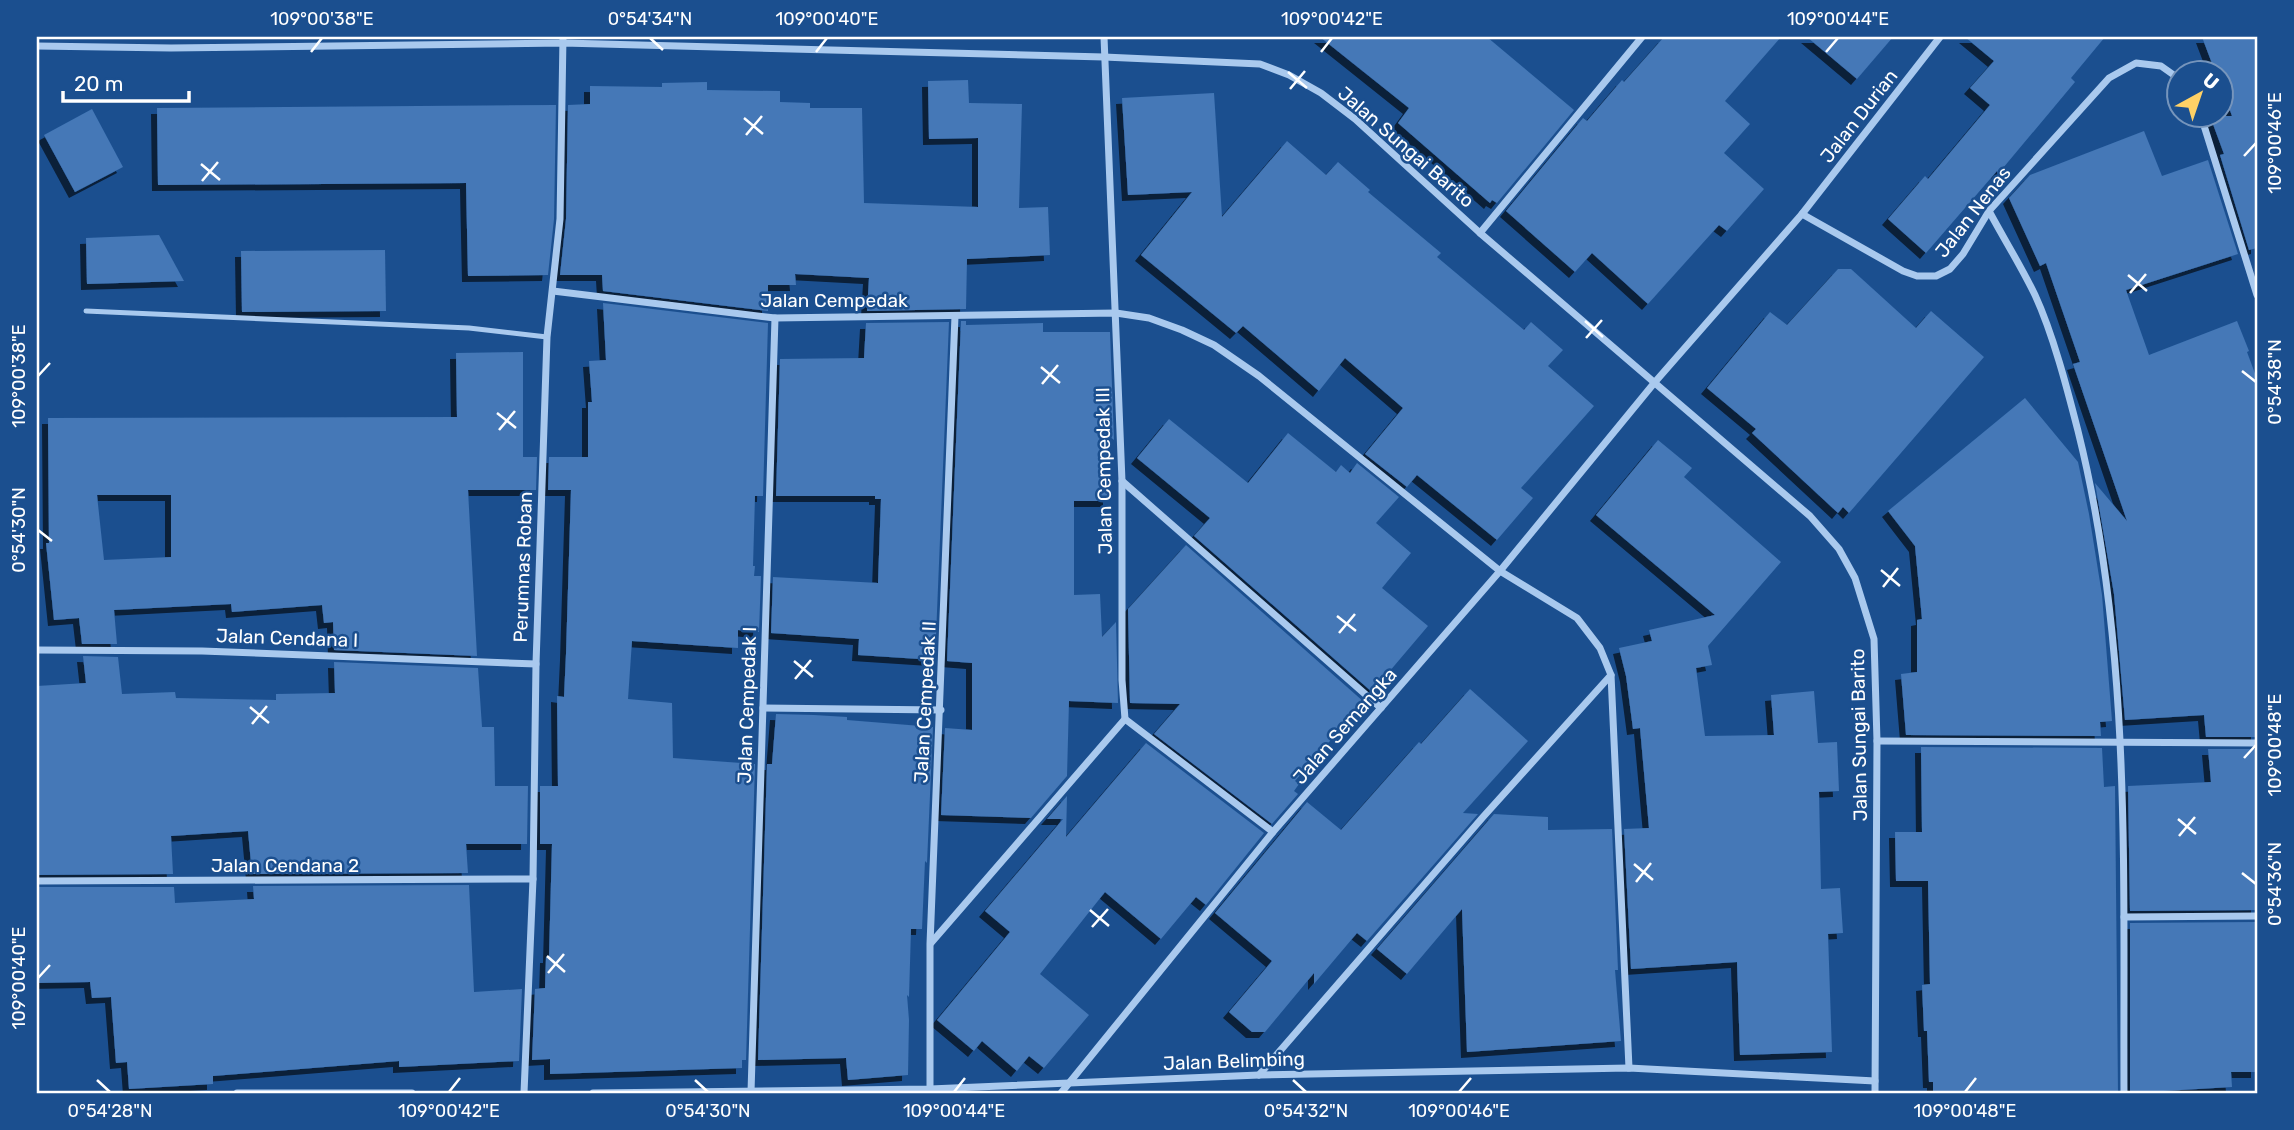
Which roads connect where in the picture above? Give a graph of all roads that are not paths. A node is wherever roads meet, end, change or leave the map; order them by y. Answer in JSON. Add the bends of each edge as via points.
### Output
{"nodes":[{"id":1,"x":52,"y":37,"type":"edge"},
{"id":2,"x":1104,"y":37,"type":"edge"},
{"id":3,"x":1642,"y":37,"type":"edge"},
{"id":4,"x":1940,"y":37,"type":"edge"},
{"id":5,"x":563,"y":40,"type":"edge"},
{"id":6,"x":37,"y":46,"type":"edge"},
{"id":7,"x":52,"y":46,"type":"junction"},
{"id":8,"x":1104,"y":57,"type":"junction"},
{"id":9,"x":2164,"y":68,"type":"edge"},
{"id":10,"x":2205,"y":130,"type":"edge"},
{"id":11,"x":1989,"y":211,"type":"junction"},
{"id":12,"x":1802,"y":214,"type":"junction"},
{"id":13,"x":1480,"y":233,"type":"junction"},
{"id":14,"x":553,"y":291,"type":"junction"},
{"id":15,"x":2257,"y":295,"type":"edge"},
{"id":16,"x":86,"y":311,"type":"dead end"},
{"id":17,"x":1116,"y":313,"type":"junction"},
{"id":18,"x":955,"y":316,"type":"junction"},
{"id":19,"x":775,"y":318,"type":"junction"},
{"id":20,"x":547,"y":337,"type":"junction"},
{"id":21,"x":1655,"y":382,"type":"junction"},
{"id":22,"x":1122,"y":481,"type":"junction"},
{"id":23,"x":1500,"y":571,"type":"junction"},
{"id":24,"x":37,"y":650,"type":"edge"},
{"id":25,"x":536,"y":664,"type":"junction"},
{"id":26,"x":1611,"y":675,"type":"junction"},
{"id":27,"x":763,"y":708,"type":"junction"},
{"id":28,"x":1381,"y":708,"type":"junction"},
{"id":29,"x":941,"y":710,"type":"junction"},
{"id":30,"x":1125,"y":719,"type":"junction"},
{"id":31,"x":1877,"y":741,"type":"junction"},
{"id":32,"x":2121,"y":743,"type":"junction"},
{"id":33,"x":2257,"y":743,"type":"edge"},
{"id":34,"x":1273,"y":832,"type":"junction"},
{"id":35,"x":533,"y":879,"type":"junction"},
{"id":36,"x":37,"y":881,"type":"edge"},
{"id":37,"x":2257,"y":916,"type":"edge"},
{"id":38,"x":2124,"y":917,"type":"junction"},
{"id":39,"x":930,"y":944,"type":"junction"},
{"id":40,"x":1629,"y":1068,"type":"junction"},
{"id":41,"x":1259,"y":1075,"type":"junction"},
{"id":42,"x":1875,"y":1081,"type":"junction"},
{"id":43,"x":1069,"y":1083,"type":"junction"},
{"id":44,"x":930,"y":1089,"type":"junction"},
{"id":45,"x":751,"y":1092,"type":"edge"},
{"id":46,"x":237,"y":1093,"type":"edge"},
{"id":47,"x":412,"y":1093,"type":"edge"},
{"id":48,"x":524,"y":1093,"type":"edge"},
{"id":49,"x":593,"y":1093,"type":"edge"},
{"id":50,"x":1061,"y":1093,"type":"edge"},
{"id":51,"x":1874,"y":1093,"type":"edge"},
{"id":52,"x":2124,"y":1093,"type":"edge"}],
"edges":[{"from":1,"to":7,"type":"street"},
{"from":2,"to":8,"type":"street","name":"Jalan Cempedak III"},
{"from":3,"to":13,"type":"street"},
{"from":4,"to":12,"type":"street","name":"Jalan Durian"},
{"from":5,"to":7,"type":"street","name":"Jalan Sungai Barito"},
{"from":5,"to":8,"type":"street","name":"Jalan Sungai Barito"},
{"from":5,"to":14,"type":"street","name":"Perumnas Roban","via":[[560,219]]},
{"from":6,"to":7,"type":"street","name":"Jalan Sungai Barito"},
{"from":8,"to":13,"type":"street","name":"Jalan Sungai Barito","via":[[1260,64],[1289,75],[1355,119]]},
{"from":8,"to":17,"type":"street","name":"Jalan Cempedak III"},
{"from":9,"to":11,"type":"street","name":"Jalan Nenas","via":[[2136,63],[2109,78]]},
{"from":10,"to":15,"type":"street"},
{"from":11,"to":12,"type":"street","name":"Jalan Nenas","via":[[1963,254],[1936,276],[1903,271]]},
{"from":11,"to":32,"type":"street","via":[[2035,296],[2067,387],[2098,522]]},
{"from":12,"to":21,"type":"street"},
{"from":13,"to":21,"type":"street","name":"Jalan Sungai Barito"},
{"from":14,"to":19,"type":"street","name":"Jalan Cempedak"},
{"from":14,"to":20,"type":"street","name":"Perumnas Roban"},
{"from":16,"to":20,"type":"lane","via":[[469,328]]},
{"from":17,"to":18,"type":"street","name":"Jalan Cempedak"},
{"from":17,"to":22,"type":"street","name":"Jalan Cempedak III"},
{"from":17,"to":23,"type":"street","name":"Jalan Cempedak","via":[[1149,318],[1214,345]]},
{"from":18,"to":19,"type":"street","name":"Jalan Cempedak"},
{"from":18,"to":29,"type":"street","name":"Jalan Cempedak II"},
{"from":19,"to":27,"type":"street","name":"Jalan Cempedak I"},
{"from":20,"to":25,"type":"street","name":"Perumnas Roban"},
{"from":21,"to":23,"type":"street","name":"Jalan Semangka"},
{"from":21,"to":31,"type":"street","name":"Jalan Sungai Barito","via":[[1810,516],[1839,549],[1855,578],[1874,639]]},
{"from":22,"to":28,"type":"street"},
{"from":22,"to":30,"type":"street","name":"Jalan Cempedak III"},
{"from":23,"to":26,"type":"street","name":"Jalan Cempedak","via":[[1577,618],[1600,648]]},
{"from":23,"to":28,"type":"street","name":"Jalan Semangka"},
{"from":24,"to":25,"type":"street","name":"Jalan Cendana I","via":[[202,650]]},
{"from":25,"to":35,"type":"street","name":"Perumnas Roban"},
{"from":26,"to":40,"type":"street"},
{"from":26,"to":41,"type":"street"},
{"from":27,"to":29,"type":"street"},
{"from":27,"to":45,"type":"street","name":"Jalan Cempedak I"},
{"from":28,"to":34,"type":"street","name":"Jalan Semangka"},
{"from":29,"to":39,"type":"street","name":"Jalan Cempedak II"},
{"from":30,"to":34,"type":"street"},
{"from":30,"to":39,"type":"street"},
{"from":31,"to":32,"type":"street"},
{"from":31,"to":42,"type":"street","name":"Jalan Sungai Barito"},
{"from":32,"to":33,"type":"street"},
{"from":32,"to":38,"type":"street"},
{"from":34,"to":43,"type":"street","name":"Jalan Semangka"},
{"from":35,"to":36,"type":"street","name":"Jalan Cendana 2"},
{"from":35,"to":48,"type":"street","name":"Perumnas Roban"},
{"from":37,"to":38,"type":"street"},
{"from":38,"to":52,"type":"street"},
{"from":39,"to":44,"type":"street","name":"Jalan Cempedak II"},
{"from":40,"to":41,"type":"street","name":"Jalan Belimbing"},
{"from":40,"to":42,"type":"street","name":"Jalan Belimbing"},
{"from":41,"to":43,"type":"street","name":"Jalan Belimbing"},
{"from":42,"to":51,"type":"street","name":"Jalan Sungai Barito"},
{"from":43,"to":44,"type":"street","name":"Jalan Belimbing"},
{"from":43,"to":50,"type":"street","name":"Jalan Semangka"},
{"from":44,"to":45,"type":"street","name":"Jalan Belimbing"},
{"from":45,"to":49,"type":"street","name":"Jalan Belimbing"},
{"from":46,"to":47,"type":"street"}]}
